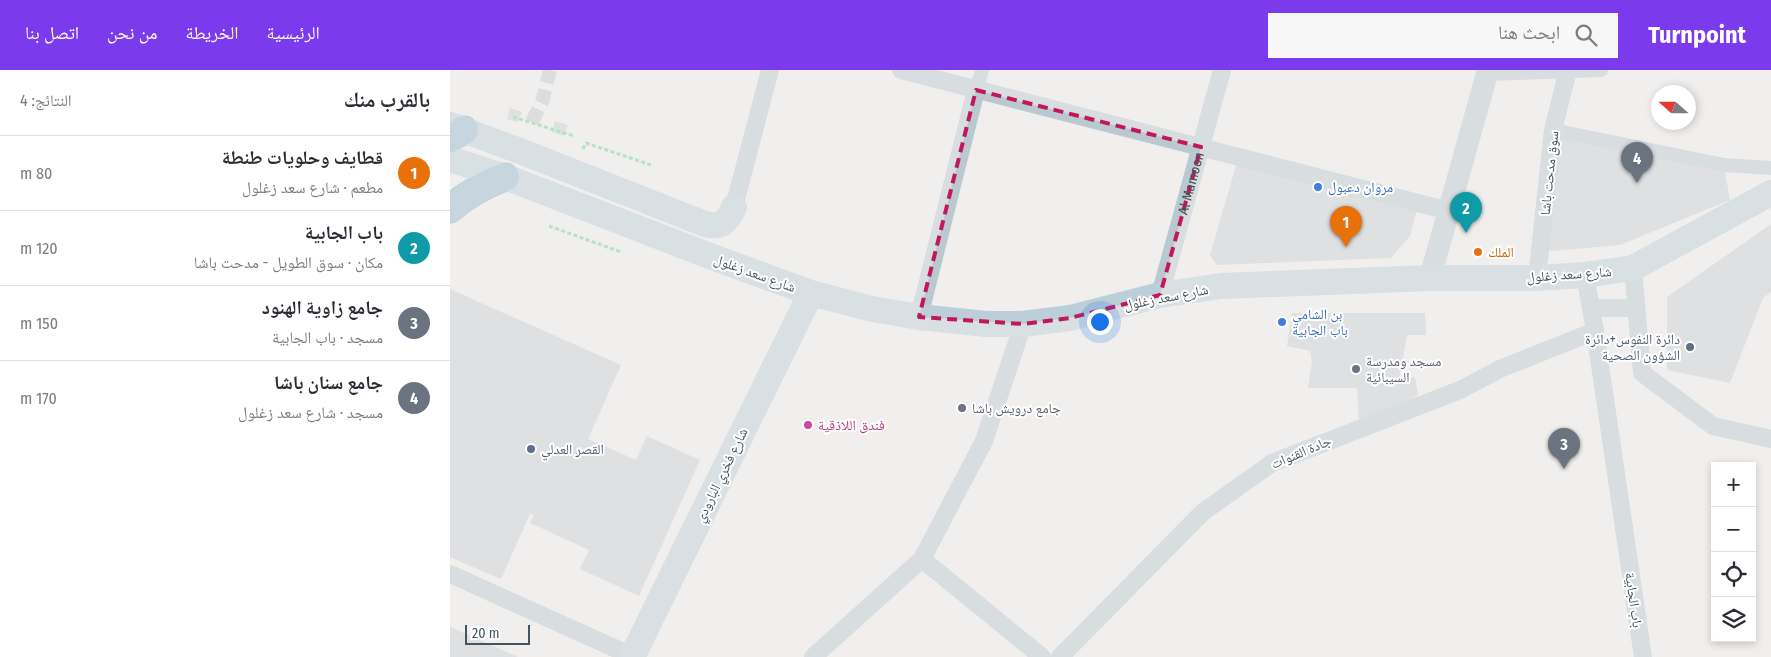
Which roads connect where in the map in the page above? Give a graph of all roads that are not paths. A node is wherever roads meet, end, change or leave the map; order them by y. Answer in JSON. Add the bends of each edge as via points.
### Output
{"nodes":[{"id":1,"x":770,"y":70,"type":"edge"},
{"id":2,"x":901,"y":70,"type":"edge"},
{"id":3,"x":982,"y":70,"type":"edge"},
{"id":4,"x":1222,"y":70,"type":"edge"},
{"id":5,"x":1601,"y":70,"type":"edge"},
{"id":6,"x":1483,"y":71,"type":"edge"},
{"id":7,"x":1568,"y":71,"type":"edge"},
{"id":8,"x":976,"y":90,"type":"junction"},
{"id":9,"x":1553,"y":130,"type":"junction"},
{"id":10,"x":455,"y":131,"type":"edge"},
{"id":11,"x":1201,"y":147,"type":"junction"},
{"id":12,"x":450,"y":159,"type":"edge"},
{"id":13,"x":1771,"y":168,"type":"edge"},
{"id":14,"x":506,"y":177,"type":"junction"},
{"id":15,"x":1771,"y":193,"type":"edge"},
{"id":16,"x":734,"y":207,"type":"joint"},
{"id":17,"x":450,"y":209,"type":"edge"},
{"id":18,"x":1449,"y":211,"type":"junction"},
{"id":19,"x":1633,"y":268,"type":"junction"},
{"id":20,"x":1586,"y":275,"type":"junction"},
{"id":21,"x":1430,"y":278,"type":"junction"},
{"id":22,"x":1537,"y":278,"type":"junction"},
{"id":23,"x":811,"y":293,"type":"junction"},
{"id":24,"x":1160,"y":295,"type":"junction"},
{"id":25,"x":1591,"y":308,"type":"junction"},
{"id":26,"x":1636,"y":308,"type":"junction"},
{"id":27,"x":919,"y":317,"type":"junction"},
{"id":28,"x":1023,"y":324,"type":"junction"},
{"id":29,"x":1595,"y":331,"type":"junction"},
{"id":30,"x":1771,"y":439,"type":"edge"},
{"id":31,"x":922,"y":559,"type":"junction"},
{"id":32,"x":450,"y":574,"type":"edge"},
{"id":33,"x":632,"y":656,"type":"edge"},
{"id":34,"x":813,"y":657,"type":"edge"},
{"id":35,"x":1042,"y":657,"type":"edge"},
{"id":36,"x":1060,"y":657,"type":"edge"},
{"id":37,"x":1643,"y":657,"type":"edge"}],
"edges":[{"from":1,"to":16,"type":"street"},
{"from":2,"to":8,"type":"street"},
{"from":3,"to":8,"type":"street"},
{"from":4,"to":11,"type":"street","name":"Al Mamoon"},
{"from":5,"to":7,"type":"street"},
{"from":6,"to":7,"type":"street"},
{"from":6,"to":18,"type":"street"},
{"from":7,"to":9,"type":"street","name":"سوق مدحت باشا"},
{"from":8,"to":11,"type":"street"},
{"from":8,"to":27,"type":"street"},
{"from":9,"to":13,"type":"street","via":[[1724,165]]},
{"from":9,"to":22,"type":"street","name":"سوق مدحت باشا"},
{"from":10,"to":16,"type":"main road","via":[[705,224],[721,225],[729,219]]},
{"from":11,"to":18,"type":"street"},
{"from":11,"to":24,"type":"street","name":"Al Mamoon"},
{"from":12,"to":14,"type":"main road","name":"شارع سعد زغلول"},
{"from":14,"to":17,"type":"highway","via":[[464,196]]},
{"from":14,"to":23,"type":"main road","name":"شارع سعد زغلول"},
{"from":15,"to":19,"type":"main road","name":"شارع سعد زغلول"},
{"from":18,"to":21,"type":"street"},
{"from":19,"to":20,"type":"main road","name":"شارع سعد زغلول"},
{"from":19,"to":26,"type":"street"},
{"from":20,"to":22,"type":"main road","name":"شارع سعد زغلول"},
{"from":20,"to":25,"type":"street","name":"باب الجابية"},
{"from":21,"to":22,"type":"main road","name":"شارع سعد زغلول"},
{"from":21,"to":24,"type":"main road","name":"شارع سعد زغلول","via":[[1222,286]]},
{"from":23,"to":27,"type":"main road","name":"شارع سعد زغلول","via":[[872,310]]},
{"from":23,"to":33,"type":"main road","name":"شارع فخري البارودي"},
{"from":24,"to":28,"type":"main road","name":"شارع سعد زغلول","via":[[1070,318]]},
{"from":25,"to":26,"type":"street"},
{"from":25,"to":29,"type":"street","name":"باب الجابية"},
{"from":26,"to":30,"type":"street","via":[[1642,373],[1713,426]]},
{"from":27,"to":28,"type":"main road","name":"شارع سعد زغلول"},
{"from":28,"to":31,"type":"street","via":[[984,441]]},
{"from":29,"to":36,"type":"street","name":"جادة القنوات","via":[[1502,368],[1460,390],[1272,463],[1203,512]]},
{"from":29,"to":37,"type":"street","name":"باب الجابية"},
{"from":31,"to":34,"type":"street"},
{"from":31,"to":35,"type":"street"},
{"from":32,"to":33,"type":"street"}]}
